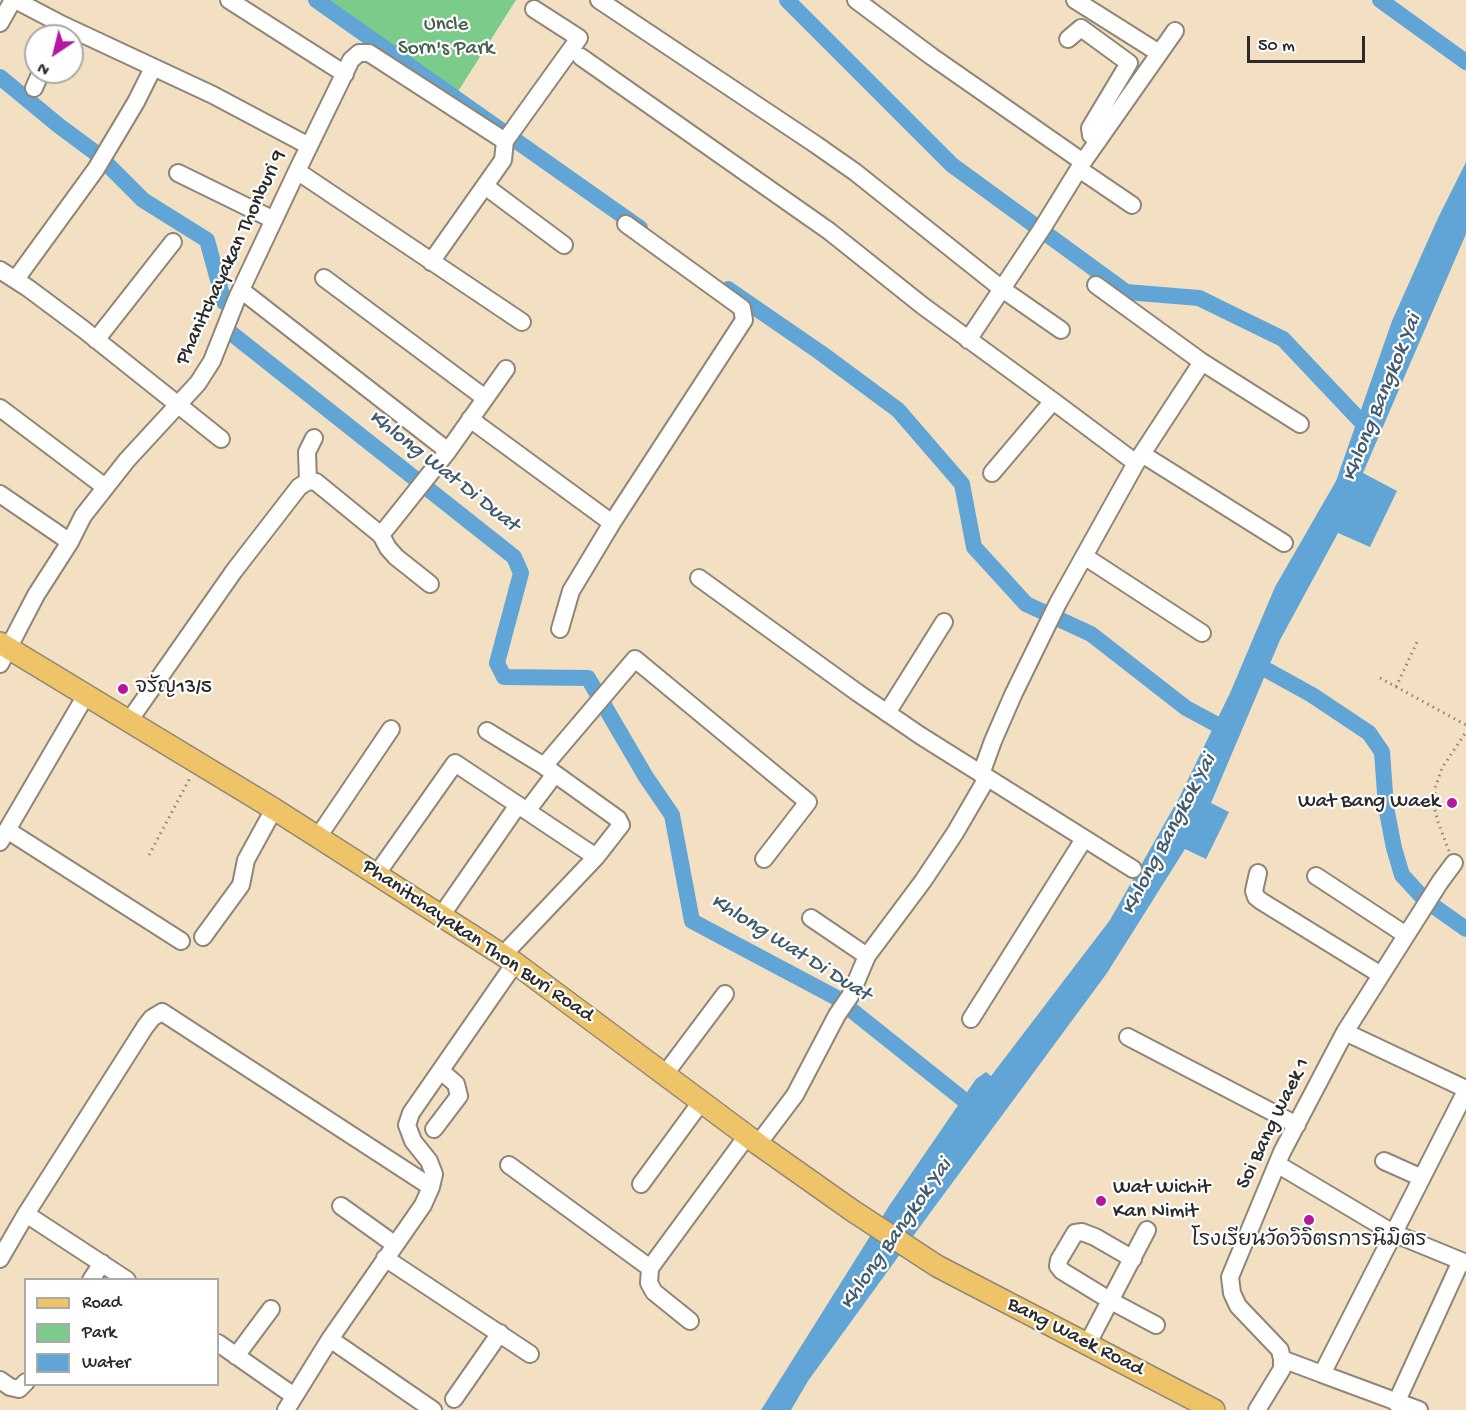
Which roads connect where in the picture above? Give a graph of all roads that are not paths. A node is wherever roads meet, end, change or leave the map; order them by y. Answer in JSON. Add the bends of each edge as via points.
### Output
{"nodes":[{"id":1,"x":14,"y":0,"type":"edge"},
{"id":2,"x":229,"y":0,"type":"edge"},
{"id":3,"x":856,"y":0,"type":"edge"},
{"id":4,"x":1075,"y":0,"type":"edge"},
{"id":5,"x":607,"y":2,"type":"edge"},
{"id":6,"x":534,"y":9,"type":"dead end"},
{"id":7,"x":0,"y":23,"type":"edge"},
{"id":8,"x":50,"y":24,"type":"edge"},
{"id":9,"x":1175,"y":31,"type":"dead end"},
{"id":10,"x":1068,"y":39,"type":"dead end"},
{"id":11,"x":84,"y":40,"type":"edge"},
{"id":12,"x":1159,"y":53,"type":"junction"},
{"id":13,"x":581,"y":57,"type":"dead end"},
{"id":14,"x":153,"y":68,"type":"junction"},
{"id":15,"x":345,"y":74,"type":"junction"},
{"id":16,"x":36,"y":84,"type":"edge"},
{"id":17,"x":34,"y":88,"type":"dead end"},
{"id":18,"x":508,"y":135,"type":"junction"},
{"id":19,"x":1098,"y":141,"type":"junction"},
{"id":20,"x":309,"y":146,"type":"junction"},
{"id":21,"x":1081,"y":166,"type":"junction"},
{"id":22,"x":297,"y":171,"type":"junction"},
{"id":23,"x":178,"y":172,"type":"dead end"},
{"id":24,"x":485,"y":186,"type":"junction"},
{"id":25,"x":1132,"y":205,"type":"dead end"},
{"id":26,"x":274,"y":220,"type":"junction"},
{"id":27,"x":626,"y":224,"type":"dead end"},
{"id":28,"x":173,"y":242,"type":"dead end"},
{"id":29,"x":564,"y":245,"type":"dead end"},
{"id":30,"x":431,"y":262,"type":"junction"},
{"id":31,"x":0,"y":270,"type":"edge"},
{"id":32,"x":324,"y":278,"type":"dead end"},
{"id":33,"x":16,"y":279,"type":"junction"},
{"id":34,"x":1096,"y":285,"type":"dead end"},
{"id":35,"x":1002,"y":289,"type":"junction"},
{"id":36,"x":241,"y":290,"type":"junction"},
{"id":37,"x":522,"y":322,"type":"dead end"},
{"id":38,"x":1061,"y":330,"type":"dead end"},
{"id":39,"x":96,"y":340,"type":"junction"},
{"id":40,"x":968,"y":340,"type":"junction"},
{"id":41,"x":1202,"y":362,"type":"junction"},
{"id":42,"x":506,"y":369,"type":"dead end"},
{"id":43,"x":485,"y":398,"type":"junction"},
{"id":44,"x":1053,"y":400,"type":"junction"},
{"id":45,"x":178,"y":404,"type":"junction"},
{"id":46,"x":0,"y":408,"type":"edge"},
{"id":47,"x":470,"y":419,"type":"junction"},
{"id":48,"x":1300,"y":424,"type":"dead end"},
{"id":49,"x":314,"y":438,"type":"dead end"},
{"id":50,"x":222,"y":440,"type":"dead end"},
{"id":51,"x":448,"y":451,"type":"junction"},
{"id":52,"x":1139,"y":459,"type":"junction"},
{"id":53,"x":992,"y":473,"type":"dead end"},
{"id":54,"x":308,"y":481,"type":"junction"},
{"id":55,"x":105,"y":487,"type":"junction"},
{"id":56,"x":0,"y":494,"type":"edge"},
{"id":57,"x":612,"y":523,"type":"junction"},
{"id":58,"x":381,"y":535,"type":"junction"},
{"id":59,"x":70,"y":542,"type":"junction"},
{"id":60,"x":1284,"y":543,"type":"dead end"},
{"id":61,"x":1084,"y":556,"type":"junction"},
{"id":62,"x":699,"y":578,"type":"dead end"},
{"id":63,"x":430,"y":584,"type":"dead end"},
{"id":64,"x":944,"y":622,"type":"dead end"},
{"id":65,"x":560,"y":629,"type":"dead end"},
{"id":66,"x":1202,"y":633,"type":"dead end"},
{"id":67,"x":3,"y":652,"type":"edge"},
{"id":68,"x":86,"y":695,"type":"junction"},
{"id":69,"x":886,"y":713,"type":"junction"},
{"id":70,"x":129,"y":721,"type":"junction"},
{"id":71,"x":392,"y":729,"type":"dead end"},
{"id":72,"x":487,"y":731,"type":"dead end"},
{"id":73,"x":549,"y":770,"type":"junction"},
{"id":74,"x":984,"y":776,"type":"junction"},
{"id":75,"x":522,"y":808,"type":"junction"},
{"id":76,"x":274,"y":809,"type":"junction"},
{"id":77,"x":318,"y":837,"type":"junction"},
{"id":78,"x":2,"y":839,"type":"edge"},
{"id":79,"x":1084,"y":839,"type":"junction"},
{"id":80,"x":596,"y":858,"type":"junction"},
{"id":81,"x":764,"y":859,"type":"dead end"},
{"id":82,"x":1454,"y":863,"type":"road end"},
{"id":83,"x":1133,"y":869,"type":"dead end"},
{"id":84,"x":1258,"y":873,"type":"dead end"},
{"id":85,"x":376,"y":875,"type":"junction"},
{"id":86,"x":1316,"y":876,"type":"dead end"},
{"id":87,"x":441,"y":916,"type":"junction"},
{"id":88,"x":811,"y":918,"type":"dead end"},
{"id":89,"x":1406,"y":935,"type":"junction"},
{"id":90,"x":203,"y":937,"type":"dead end"},
{"id":91,"x":181,"y":940,"type":"dead end"},
{"id":92,"x":867,"y":956,"type":"junction"},
{"id":93,"x":509,"y":959,"type":"junction"},
{"id":94,"x":1381,"y":975,"type":"junction"},
{"id":95,"x":725,"y":994,"type":"dead end"},
{"id":96,"x":971,"y":1019,"type":"dead end"},
{"id":97,"x":1346,"y":1032,"type":"junction"},
{"id":98,"x":1128,"y":1037,"type":"dead end"},
{"id":99,"x":441,"y":1071,"type":"junction"},
{"id":100,"x":665,"y":1074,"type":"junction"},
{"id":101,"x":1466,"y":1090,"type":"edge"},
{"id":102,"x":701,"y":1102,"type":"junction"},
{"id":103,"x":1297,"y":1125,"type":"junction"},
{"id":104,"x":434,"y":1129,"type":"dead end"},
{"id":105,"x":753,"y":1140,"type":"junction"},
{"id":106,"x":1384,"y":1161,"type":"dead end"},
{"id":107,"x":1277,"y":1164,"type":"junction"},
{"id":108,"x":509,"y":1165,"type":"dead end"},
{"id":109,"x":1422,"y":1178,"type":"junction"},
{"id":110,"x":641,"y":1184,"type":"dead end"},
{"id":111,"x":431,"y":1187,"type":"junction"},
{"id":112,"x":341,"y":1206,"type":"dead end"},
{"id":113,"x":26,"y":1214,"type":"junction"},
{"id":114,"x":1147,"y":1230,"type":"dead end"},
{"id":115,"x":1393,"y":1233,"type":"junction"},
{"id":116,"x":390,"y":1251,"type":"junction"},
{"id":117,"x":0,"y":1259,"type":"edge"},
{"id":118,"x":1132,"y":1259,"type":"junction"},
{"id":119,"x":1463,"y":1262,"type":"edge"},
{"id":120,"x":102,"y":1263,"type":"junction"},
{"id":121,"x":937,"y":1266,"type":"joint"},
{"id":122,"x":650,"y":1268,"type":"junction"},
{"id":123,"x":92,"y":1278,"type":"edge"},
{"id":124,"x":124,"y":1278,"type":"edge"},
{"id":125,"x":1111,"y":1301,"type":"junction"},
{"id":126,"x":271,"y":1309,"type":"dead end"},
{"id":127,"x":690,"y":1321,"type":"dead end"},
{"id":128,"x":1156,"y":1325,"type":"dead end"},
{"id":129,"x":500,"y":1333,"type":"junction"},
{"id":130,"x":330,"y":1339,"type":"junction"},
{"id":131,"x":1088,"y":1343,"type":"junction"},
{"id":132,"x":219,"y":1344,"type":"edge"},
{"id":133,"x":530,"y":1354,"type":"dead end"},
{"id":134,"x":236,"y":1356,"type":"junction"},
{"id":135,"x":1282,"y":1359,"type":"junction"},
{"id":136,"x":1322,"y":1374,"type":"junction"},
{"id":137,"x":0,"y":1380,"type":"edge"},
{"id":138,"x":24,"y":1384,"type":"edge"},
{"id":139,"x":454,"y":1399,"type":"dead end"},
{"id":140,"x":1396,"y":1402,"type":"junction"},
{"id":141,"x":290,"y":1403,"type":"edge"},
{"id":142,"x":433,"y":1410,"type":"edge"},
{"id":143,"x":1214,"y":1410,"type":"edge"},
{"id":144,"x":1257,"y":1410,"type":"edge"},
{"id":145,"x":1419,"y":1410,"type":"edge"}],
"edges":[{"from":1,"to":7,"type":"street"},
{"from":1,"to":8,"type":"street"},
{"from":2,"to":15,"type":"street"},
{"from":3,"to":21,"type":"street"},
{"from":4,"to":12,"type":"street"},
{"from":5,"to":35,"type":"street","via":[[855,172]]},
{"from":6,"to":18,"type":"street","via":[[579,38]]},
{"from":9,"to":12,"type":"street"},
{"from":10,"to":19,"type":"street","via":[[1081,28],[1129,63],[1090,128]]},
{"from":11,"to":14,"type":"street"},
{"from":12,"to":19,"type":"street"},
{"from":13,"to":40,"type":"street","via":[[829,231]]},
{"from":14,"to":20,"type":"street"},
{"from":14,"to":33,"type":"street","via":[[108,151]]},
{"from":15,"to":18,"type":"street","name":"Phanitchayakan Thonburi 9","via":[[351,60],[359,53],[369,53]]},
{"from":15,"to":20,"type":"street","name":"Phanitchayakan Thonburi 9"},
{"from":16,"to":17,"type":"street"},
{"from":18,"to":24,"type":"street","via":[[503,160]]},
{"from":19,"to":21,"type":"street"},
{"from":20,"to":22,"type":"street","name":"Phanitchayakan Thonburi 9"},
{"from":21,"to":25,"type":"street"},
{"from":21,"to":35,"type":"street"},
{"from":22,"to":26,"type":"street","name":"Phanitchayakan Thonburi 9"},
{"from":22,"to":30,"type":"street"},
{"from":23,"to":26,"type":"street"},
{"from":24,"to":29,"type":"street"},
{"from":24,"to":30,"type":"street"},
{"from":26,"to":36,"type":"street","name":"Phanitchayakan Thonburi 9"},
{"from":27,"to":57,"type":"street","via":[[742,308],[744,320]]},
{"from":28,"to":39,"type":"street"},
{"from":30,"to":37,"type":"street"},
{"from":31,"to":33,"type":"street"},
{"from":32,"to":43,"type":"street"},
{"from":33,"to":39,"type":"street"},
{"from":34,"to":41,"type":"street"},
{"from":35,"to":38,"type":"street"},
{"from":35,"to":40,"type":"street"},
{"from":36,"to":45,"type":"street","name":"Phanitchayakan Thonburi 9","via":[[212,361]]},
{"from":36,"to":51,"type":"street"},
{"from":39,"to":45,"type":"street"},
{"from":40,"to":44,"type":"street"},
{"from":41,"to":48,"type":"street"},
{"from":41,"to":52,"type":"street"},
{"from":42,"to":43,"type":"street"},
{"from":43,"to":47,"type":"street"},
{"from":44,"to":52,"type":"street"},
{"from":44,"to":53,"type":"street"},
{"from":45,"to":50,"type":"street"},
{"from":45,"to":55,"type":"street","name":"Phanitchayakan Thonburi 9"},
{"from":46,"to":55,"type":"street"},
{"from":47,"to":51,"type":"street"},
{"from":47,"to":57,"type":"street"},
{"from":49,"to":54,"type":"street","via":[[307,452]]},
{"from":51,"to":58,"type":"street"},
{"from":52,"to":60,"type":"street"},
{"from":52,"to":61,"type":"street"},
{"from":54,"to":58,"type":"street","via":[[316,482]]},
{"from":54,"to":70,"type":"street","via":[[299,487],[234,571]]},
{"from":55,"to":59,"type":"street","name":"Phanitchayakan Thonburi 9"},
{"from":56,"to":59,"type":"street"},
{"from":57,"to":65,"type":"street","via":[[571,591]]},
{"from":58,"to":63,"type":"street","via":[[396,557]]},
{"from":59,"to":67,"type":"street","name":"Phanitchayakan Thonburi 9"},
{"from":61,"to":66,"type":"street"},
{"from":61,"to":74,"type":"street","via":[[1039,638],[993,741]]},
{"from":62,"to":69,"type":"street"},
{"from":64,"to":69,"type":"street"},
{"from":67,"to":68,"type":"main road","name":"Phanitchayakan Thon Buri Road"},
{"from":68,"to":70,"type":"main road","name":"Phanitchayakan Thon Buri Road"},
{"from":68,"to":78,"type":"street"},
{"from":69,"to":74,"type":"street"},
{"from":70,"to":76,"type":"main road","name":"Phanitchayakan Thon Buri Road"},
{"from":71,"to":77,"type":"street"},
{"from":72,"to":73,"type":"street"},
{"from":73,"to":75,"type":"street"},
{"from":73,"to":80,"type":"street","via":[[618,819],[618,831]]},
{"from":73,"to":81,"type":"street","via":[[635,659],[808,802]]},
{"from":74,"to":79,"type":"street"},
{"from":74,"to":92,"type":"street","via":[[955,833]]},
{"from":75,"to":80,"type":"street"},
{"from":75,"to":85,"type":"street","via":[[455,763]]},
{"from":75,"to":87,"type":"street"},
{"from":76,"to":77,"type":"main road","name":"Phanitchayakan Thon Buri Road"},
{"from":76,"to":90,"type":"street","via":[[246,860],[241,885]]},
{"from":77,"to":85,"type":"main road","name":"Phanitchayakan Thon Buri Road"},
{"from":78,"to":91,"type":"street"},
{"from":79,"to":83,"type":"street"},
{"from":79,"to":96,"type":"street"},
{"from":80,"to":93,"type":"street"},
{"from":82,"to":89,"type":"street","name":"Soi Bang Waek 1"},
{"from":84,"to":94,"type":"street","via":[[1256,897]]},
{"from":85,"to":87,"type":"main road","name":"Phanitchayakan Thon Buri Road"},
{"from":86,"to":89,"type":"street"},
{"from":87,"to":93,"type":"main road","name":"Phanitchayakan Thon Buri Road"},
{"from":88,"to":92,"type":"street"},
{"from":89,"to":94,"type":"street","name":"Soi Bang Waek 1"},
{"from":92,"to":105,"type":"street","via":[[850,996],[795,1095]]},
{"from":93,"to":99,"type":"street"},
{"from":93,"to":100,"type":"main road","name":"Phanitchayakan Thon Buri Road"},
{"from":94,"to":97,"type":"street","name":"Soi Bang Waek 1"},
{"from":95,"to":100,"type":"street"},
{"from":97,"to":101,"type":"street"},
{"from":97,"to":103,"type":"street","name":"Soi Bang Waek 1"},
{"from":98,"to":103,"type":"street"},
{"from":99,"to":104,"type":"street","via":[[456,1084],[459,1096]]},
{"from":99,"to":111,"type":"street","via":[[406,1125],[429,1161],[434,1174]]},
{"from":100,"to":102,"type":"main road","name":"Phanitchayakan Thon Buri Road"},
{"from":101,"to":109,"type":"street"},
{"from":102,"to":105,"type":"main road","name":"Phanitchayakan Thon Buri Road"},
{"from":102,"to":110,"type":"street"},
{"from":103,"to":107,"type":"street","name":"Soi Bang Waek 1"},
{"from":105,"to":121,"type":"main road","name":"Phanitchayakan Thon Buri Road"},
{"from":105,"to":122,"type":"street"},
{"from":106,"to":109,"type":"street"},
{"from":107,"to":115,"type":"street"},
{"from":107,"to":135,"type":"street","name":"Soi Bang Waek 1","via":[[1230,1277],[1238,1306],[1280,1350]]},
{"from":108,"to":122,"type":"street"},
{"from":109,"to":115,"type":"street"},
{"from":111,"to":113,"type":"street","via":[[162,1012],[145,1027]]},
{"from":111,"to":116,"type":"street"},
{"from":112,"to":116,"type":"street"},
{"from":113,"to":117,"type":"street"},
{"from":113,"to":120,"type":"street"},
{"from":114,"to":118,"type":"street"},
{"from":115,"to":119,"type":"street"},
{"from":115,"to":136,"type":"street"},
{"from":116,"to":129,"type":"street"},
{"from":116,"to":130,"type":"street"},
{"from":118,"to":125,"type":"street"},
{"from":118,"to":125,"type":"street","via":[[1082,1232],[1075,1233],[1059,1260],[1062,1270]]},
{"from":119,"to":140,"type":"street"},
{"from":120,"to":123,"type":"street"},
{"from":120,"to":124,"type":"street"},
{"from":121,"to":131,"type":"main road","name":"Bang Waek Road"},
{"from":122,"to":127,"type":"street","via":[[649,1282],[654,1292]]},
{"from":125,"to":128,"type":"street"},
{"from":125,"to":131,"type":"street"},
{"from":126,"to":134,"type":"street"},
{"from":129,"to":133,"type":"street"},
{"from":129,"to":139,"type":"street"},
{"from":130,"to":141,"type":"street"},
{"from":130,"to":142,"type":"street"},
{"from":131,"to":143,"type":"main road","name":"Bang Waek Road"},
{"from":132,"to":134,"type":"street"},
{"from":134,"to":141,"type":"street"},
{"from":135,"to":136,"type":"street"},
{"from":135,"to":144,"type":"street","via":[[1282,1368]]},
{"from":136,"to":140,"type":"street"},
{"from":137,"to":138,"type":"street","via":[[19,1389]]},
{"from":140,"to":145,"type":"street"}]}
